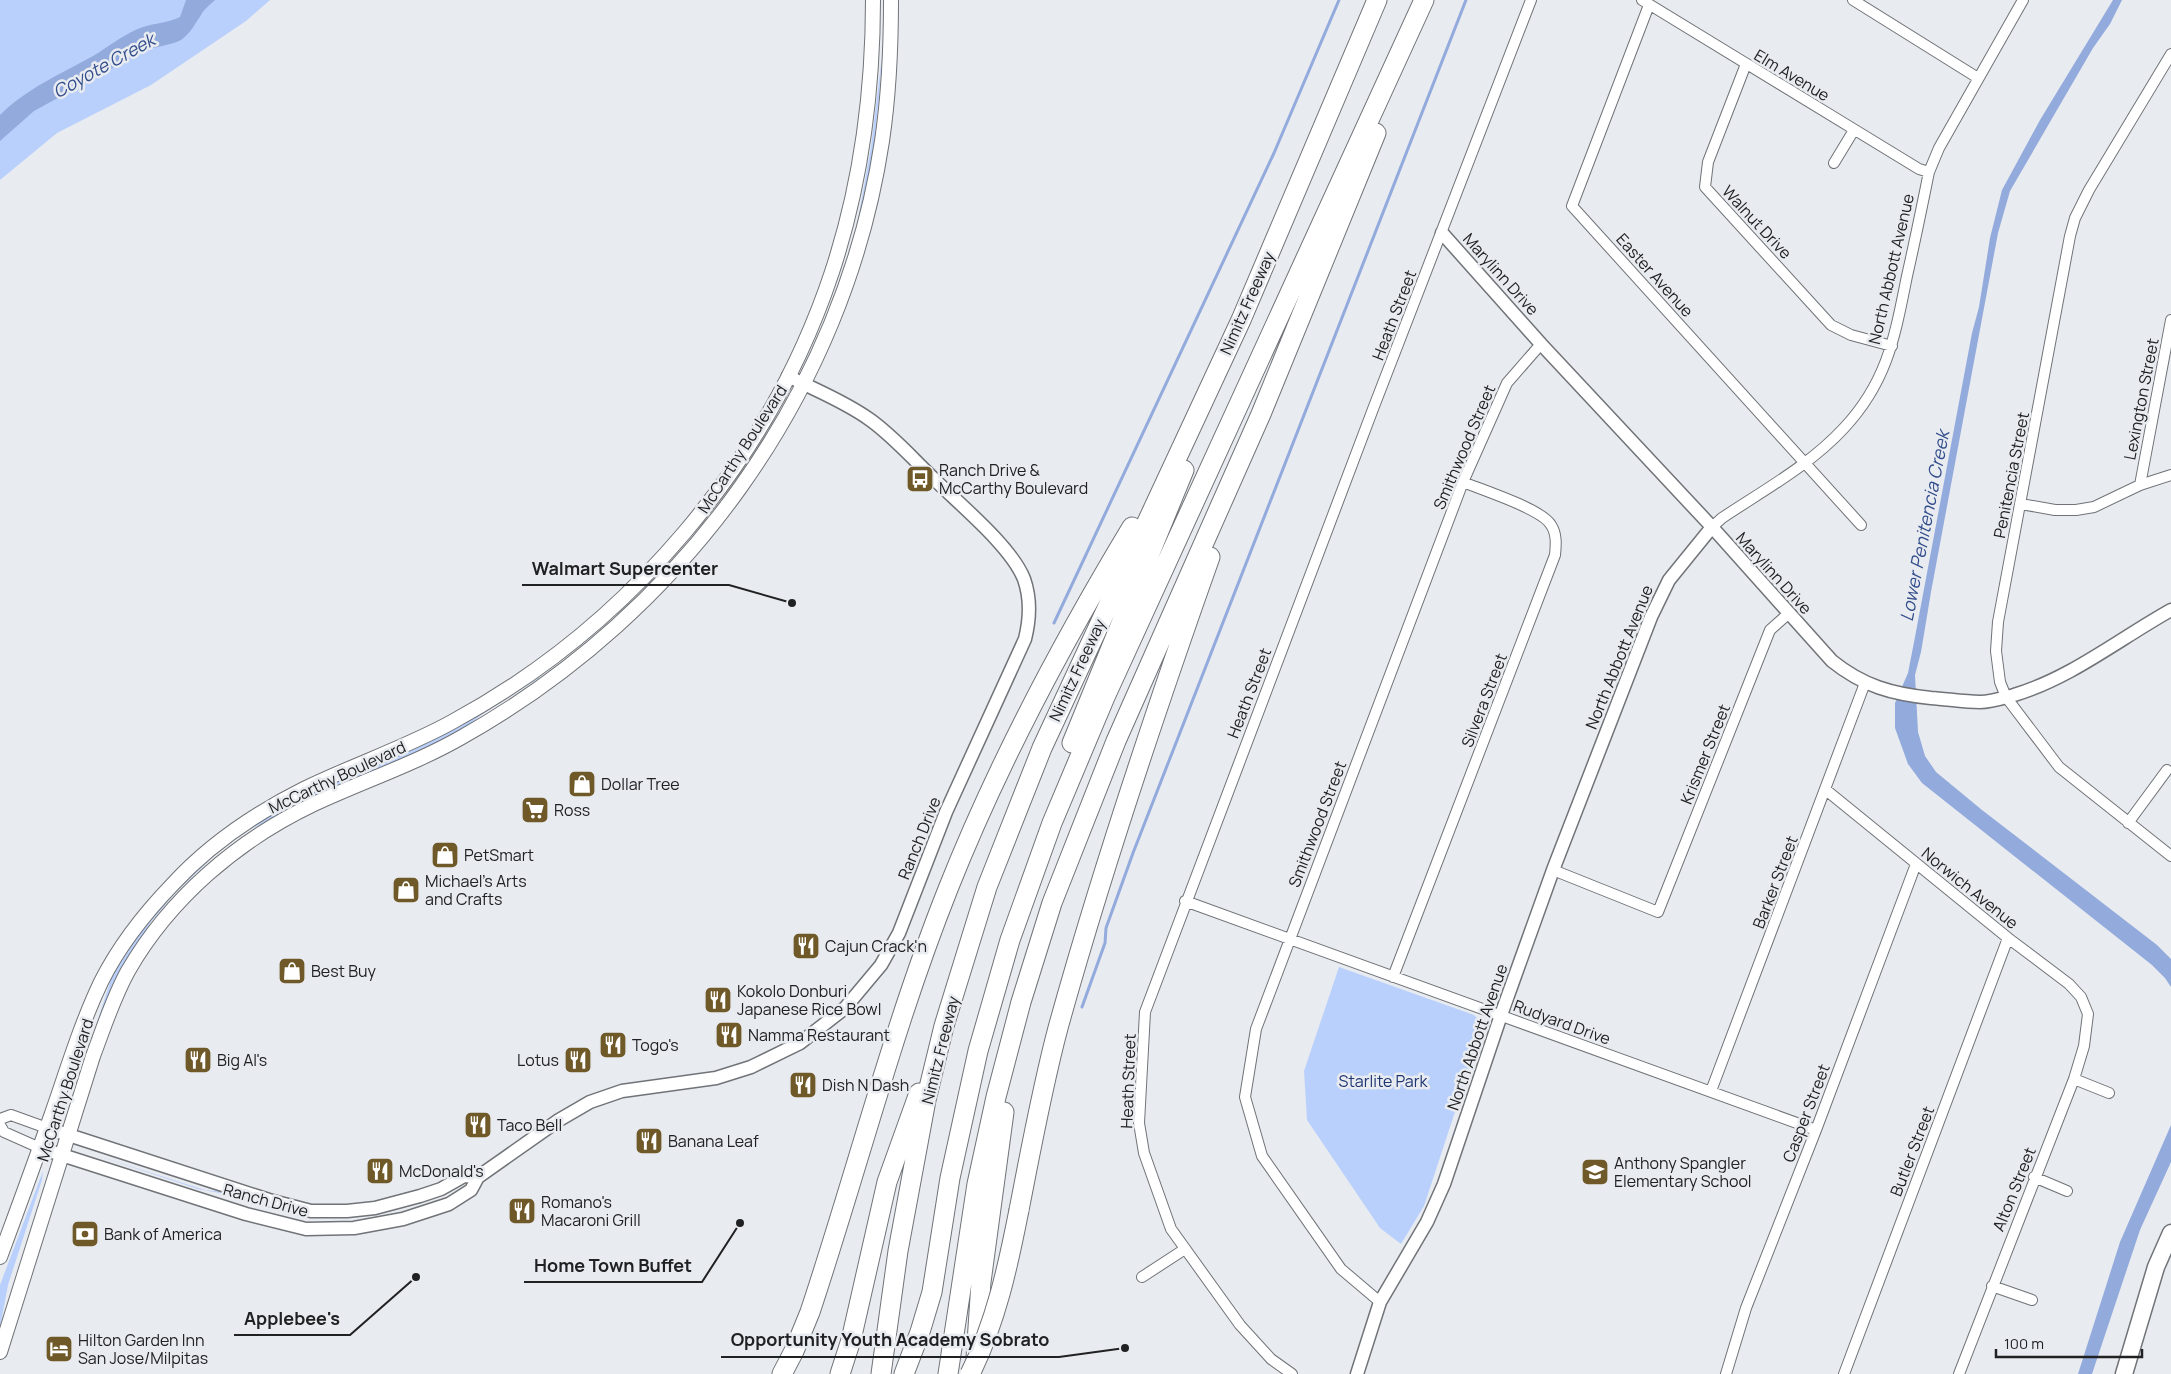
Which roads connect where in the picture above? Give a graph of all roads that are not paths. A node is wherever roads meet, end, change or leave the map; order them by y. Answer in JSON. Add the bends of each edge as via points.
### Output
{"nodes":[{"id":1,"x":873,"y":0,"type":"edge"},
{"id":2,"x":892,"y":0,"type":"edge"},
{"id":3,"x":1377,"y":0,"type":"edge"},
{"id":4,"x":1424,"y":0,"type":"edge"},
{"id":5,"x":1430,"y":0,"type":"edge"},
{"id":6,"x":1531,"y":0,"type":"edge"},
{"id":7,"x":1853,"y":0,"type":"edge"},
{"id":8,"x":2023,"y":0,"type":"edge"},
{"id":9,"x":1645,"y":2,"type":"edge"},
{"id":10,"x":1369,"y":21,"type":"junction"},
{"id":11,"x":2171,"y":54,"type":"edge"},
{"id":12,"x":1746,"y":64,"type":"junction"},
{"id":13,"x":1978,"y":78,"type":"junction"},
{"id":14,"x":1854,"y":130,"type":"junction"},
{"id":15,"x":1834,"y":163,"type":"dead end"},
{"id":16,"x":1929,"y":172,"type":"junction"},
{"id":17,"x":1442,"y":233,"type":"junction"},
{"id":18,"x":2171,"y":320,"type":"edge"},
{"id":19,"x":1540,"y":344,"type":"junction"},
{"id":20,"x":1892,"y":346,"type":"junction"},
{"id":21,"x":788,"y":376,"type":"junction"},
{"id":22,"x":804,"y":384,"type":"junction"},
{"id":23,"x":1261,"y":414,"type":"junction"},
{"id":24,"x":1179,"y":449,"type":"junction"},
{"id":25,"x":1805,"y":462,"type":"junction"},
{"id":26,"x":2171,"y":475,"type":"edge"},
{"id":27,"x":1463,"y":482,"type":"junction"},
{"id":28,"x":2140,"y":485,"type":"junction"},
{"id":29,"x":2021,"y":504,"type":"junction"},
{"id":30,"x":1861,"y":525,"type":"dead end"},
{"id":31,"x":1712,"y":527,"type":"junction"},
{"id":32,"x":2171,"y":610,"type":"edge"},
{"id":33,"x":1788,"y":614,"type":"junction"},
{"id":34,"x":1865,"y":683,"type":"junction"},
{"id":35,"x":2006,"y":697,"type":"junction"},
{"id":36,"x":2167,"y":770,"type":"dead end"},
{"id":37,"x":1826,"y":790,"type":"junction"},
{"id":38,"x":2128,"y":823,"type":"junction"},
{"id":39,"x":2171,"y":856,"type":"edge"},
{"id":40,"x":1916,"y":864,"type":"junction"},
{"id":41,"x":1554,"y":870,"type":"junction"},
{"id":42,"x":1186,"y":902,"type":"junction"},
{"id":43,"x":2008,"y":938,"type":"junction"},
{"id":44,"x":1289,"y":939,"type":"junction"},
{"id":45,"x":1393,"y":977,"type":"junction"},
{"id":46,"x":1021,"y":1002,"type":"junction"},
{"id":47,"x":2088,"y":1014,"type":"joint"},
{"id":48,"x":1501,"y":1015,"type":"junction"},
{"id":49,"x":944,"y":1026,"type":"junction"},
{"id":50,"x":2074,"y":1079,"type":"junction"},
{"id":51,"x":1711,"y":1092,"type":"junction"},
{"id":52,"x":2109,"y":1093,"type":"dead end"},
{"id":53,"x":0,"y":1119,"type":"edge"},
{"id":54,"x":0,"y":1125,"type":"edge"},
{"id":55,"x":47,"y":1128,"type":"junction"},
{"id":56,"x":1816,"y":1130,"type":"junction"},
{"id":57,"x":68,"y":1135,"type":"junction"},
{"id":58,"x":40,"y":1148,"type":"junction"},
{"id":59,"x":62,"y":1155,"type":"junction"},
{"id":60,"x":478,"y":1177,"type":"junction"},
{"id":61,"x":2034,"y":1177,"type":"junction"},
{"id":62,"x":2067,"y":1191,"type":"dead end"},
{"id":63,"x":2171,"y":1233,"type":"edge"},
{"id":64,"x":934,"y":1246,"type":"junction"},
{"id":65,"x":1185,"y":1249,"type":"junction"},
{"id":66,"x":0,"y":1257,"type":"edge"},
{"id":67,"x":1142,"y":1277,"type":"dead end"},
{"id":68,"x":1992,"y":1286,"type":"junction"},
{"id":69,"x":2032,"y":1300,"type":"dead end"},
{"id":70,"x":1380,"y":1302,"type":"junction"},
{"id":71,"x":0,"y":1352,"type":"edge"},
{"id":72,"x":782,"y":1374,"type":"edge"},
{"id":73,"x":840,"y":1374,"type":"edge"},
{"id":74,"x":881,"y":1374,"type":"edge"},
{"id":75,"x":891,"y":1374,"type":"edge"},
{"id":76,"x":904,"y":1374,"type":"edge"},
{"id":77,"x":948,"y":1374,"type":"edge"},
{"id":78,"x":970,"y":1374,"type":"edge"},
{"id":79,"x":975,"y":1374,"type":"edge"},
{"id":80,"x":1292,"y":1374,"type":"edge"},
{"id":81,"x":1358,"y":1374,"type":"edge"},
{"id":82,"x":1726,"y":1374,"type":"edge"},
{"id":83,"x":1844,"y":1374,"type":"edge"},
{"id":84,"x":1959,"y":1374,"type":"edge"},
{"id":85,"x":2124,"y":1374,"type":"edge"}],
"edges":[{"from":1,"to":21,"type":"main road","name":"McCarthy Boulevard","via":[[867,119],[853,196],[832,272]]},
{"from":2,"to":22,"type":"main road","name":"McCarthy Boulevard","via":[[885,121],[872,191],[849,277]]},
{"from":3,"to":10,"type":"highway","name":"Nimitz Freeway"},
{"from":4,"to":64,"type":"highway","via":[[1105,697],[1052,823],[1010,940],[978,1051]]},
{"from":5,"to":23,"type":"highway"},
{"from":6,"to":17,"type":"street","name":"Heath Street"},
{"from":7,"to":13,"type":"street"},
{"from":8,"to":13,"type":"street","name":"North Abbott Avenue"},
{"from":9,"to":12,"type":"street","name":"Elm Avenue"},
{"from":9,"to":25,"type":"street","name":"Easter Avenue","via":[[1572,206]]},
{"from":10,"to":24,"type":"highway","name":"Nimitz Freeway","via":[[1241,320]]},
{"from":10,"to":64,"type":"highway","via":[[1348,86],[1173,494],[998,936],[946,1139]]},
{"from":11,"to":29,"type":"street","name":"Penitencia Street","via":[[2092,184],[2070,236]]},
{"from":12,"to":14,"type":"street","name":"Elm Avenue"},
{"from":12,"to":20,"type":"street","name":"Walnut Drive","via":[[1708,162],[1705,187],[1831,325]]},
{"from":13,"to":16,"type":"street","name":"North Abbott Avenue"},
{"from":14,"to":15,"type":"street"},
{"from":14,"to":16,"type":"street","name":"Elm Avenue"},
{"from":16,"to":20,"type":"street","name":"North Abbott Avenue"},
{"from":17,"to":19,"type":"street","name":"Marylinn Drive"},
{"from":17,"to":42,"type":"street","name":"Heath Street"},
{"from":18,"to":28,"type":"street","name":"Lexington Street"},
{"from":19,"to":27,"type":"street","name":"Smithwood Street","via":[[1507,383]]},
{"from":19,"to":31,"type":"street","name":"Marylinn Drive"},
{"from":20,"to":25,"type":"street","name":"North Abbott Avenue","via":[[1879,378],[1863,404],[1845,427]]},
{"from":21,"to":22,"type":"street","name":"Ranch Drive"},
{"from":21,"to":55,"type":"main road","name":"McCarthy Boulevard","via":[[757,432],[699,515],[650,570],[578,637],[529,675],[452,723],[269,808],[223,839],[176,880],[138,924],[102,982]]},
{"from":22,"to":57,"type":"main road","name":"McCarthy Boulevard","via":[[772,441],[712,526],[651,595],[590,651],[514,706],[460,738],[312,805],[272,827],[233,852],[189,892],[152,935],[118,990]]},
{"from":22,"to":60,"type":"street","name":"Ranch Drive","via":[[851,407],[875,424],[1009,553],[1018,566],[1028,596],[1028,625],[1019,652],[946,812],[899,933],[881,965],[845,1008],[800,1043],[751,1068],[716,1078],[622,1092],[590,1102]]},
{"from":23,"to":46,"type":"highway","via":[[1087,811],[1052,904]]},
{"from":23,"to":78,"type":"highway","bridge":true,"via":[[1163,689],[1075,970],[1043,1093],[1008,1270]]},
{"from":24,"to":49,"type":"highway","name":"Nimitz Freeway","via":[[1012,818],[986,888]]},
{"from":24,"to":72,"type":"highway","via":[[1040,689],[962,855],[902,1016],[810,1312]]},
{"from":25,"to":30,"type":"street","name":"Easter Avenue"},
{"from":25,"to":31,"type":"street","name":"North Abbott Avenue"},
{"from":26,"to":28,"type":"street"},
{"from":27,"to":44,"type":"street","name":"Smithwood Street"},
{"from":27,"to":45,"type":"street","name":"Silvera Street","via":[[1536,511],[1551,524],[1556,540],[1555,556]]},
{"from":28,"to":29,"type":"street","via":[[2085,509],[2056,510]]},
{"from":29,"to":35,"type":"street","name":"Penitencia Street","via":[[1997,636],[1998,666]]},
{"from":31,"to":33,"type":"street","name":"Marylinn Drive"},
{"from":31,"to":41,"type":"street","name":"North Abbott Avenue","via":[[1679,565],[1658,601]]},
{"from":32,"to":35,"type":"street","name":"Marylinn Drive","via":[[2078,667],[2038,688]]},
{"from":33,"to":34,"type":"street","name":"Marylinn Drive","via":[[1832,661]]},
{"from":33,"to":41,"type":"street","name":"Krismer Street","via":[[1770,630],[1658,912]]},
{"from":34,"to":35,"type":"street","name":"Marylinn Drive","via":[[1919,696],[1981,702]]},
{"from":34,"to":37,"type":"street","name":"Barker Street"},
{"from":35,"to":38,"type":"street","name":"Penitencia Street","via":[[2059,767]]},
{"from":36,"to":38,"type":"street"},
{"from":37,"to":40,"type":"street","name":"Norwich Avenue"},
{"from":37,"to":51,"type":"street","name":"Barker Street"},
{"from":38,"to":39,"type":"street","name":"Penitencia Street"},
{"from":40,"to":43,"type":"street","name":"Norwich Avenue"},
{"from":40,"to":56,"type":"street","name":"Casper Street"},
{"from":41,"to":48,"type":"street","name":"North Abbott Avenue"},
{"from":42,"to":44,"type":"street","name":"Rudyard Drive"},
{"from":42,"to":65,"type":"street","name":"Heath Street","via":[[1145,1012],[1139,1123],[1144,1153],[1170,1229]]},
{"from":43,"to":47,"type":"street","name":"Norwich Avenue","via":[[2069,984]]},
{"from":43,"to":83,"type":"street","name":"Butler Street"},
{"from":44,"to":45,"type":"street","name":"Rudyard Drive"},
{"from":44,"to":70,"type":"street","name":"Smithwood Street","via":[[1256,1029],[1245,1097],[1262,1156],[1341,1269]]},
{"from":45,"to":48,"type":"street","name":"Rudyard Drive"},
{"from":46,"to":77,"type":"highway","via":[[977,1184]]},
{"from":46,"to":79,"type":"highway","via":[[989,1212]]},
{"from":47,"to":50,"type":"street","name":"Alton Street","via":[[2084,1046]]},
{"from":48,"to":51,"type":"street","name":"Rudyard Drive"},
{"from":48,"to":70,"type":"street","name":"North Abbott Avenue","via":[[1444,1184],[1427,1222]]},
{"from":49,"to":73,"type":"highway","via":[[888,1182]]},
{"from":49,"to":74,"type":"highway","name":"Nimitz Freeway","via":[[911,1175]]},
{"from":50,"to":52,"type":"street"},
{"from":50,"to":61,"type":"street","name":"Alton Street"},
{"from":51,"to":56,"type":"street","name":"Rudyard Drive"},
{"from":53,"to":55,"type":"street","via":[[11,1115]]},
{"from":54,"to":58,"type":"street","via":[[4,1132]]},
{"from":55,"to":57,"type":"street","name":"Ranch Drive"},
{"from":55,"to":58,"type":"main road","name":"McCarthy Boulevard"},
{"from":56,"to":82,"type":"street","name":"Casper Street","via":[[1746,1308]]},
{"from":57,"to":59,"type":"main road","name":"McCarthy Boulevard"},
{"from":57,"to":60,"type":"street","name":"Ranch Drive","via":[[311,1211],[375,1208],[441,1189],[464,1176]]},
{"from":58,"to":59,"type":"street","name":"Ranch Drive"},
{"from":58,"to":66,"type":"main road","name":"McCarthy Boulevard"},
{"from":59,"to":60,"type":"street","name":"Ranch Drive","via":[[246,1214],[319,1230],[380,1224],[426,1212],[449,1204],[471,1190]]},
{"from":59,"to":71,"type":"main road","name":"McCarthy Boulevard"},
{"from":61,"to":62,"type":"street"},
{"from":61,"to":68,"type":"street","name":"Alton Street"},
{"from":63,"to":85,"type":"main road","via":[[2156,1267]]},
{"from":64,"to":75,"type":"highway"},
{"from":64,"to":76,"type":"highway","via":[[932,1292]]},
{"from":65,"to":67,"type":"street"},
{"from":65,"to":80,"type":"street","name":"Heath Street","via":[[1240,1325],[1271,1359]]},
{"from":68,"to":69,"type":"street"},
{"from":68,"to":84,"type":"street","name":"Alton Street"},
{"from":70,"to":81,"type":"street","name":"North Abbott Avenue"}]}
